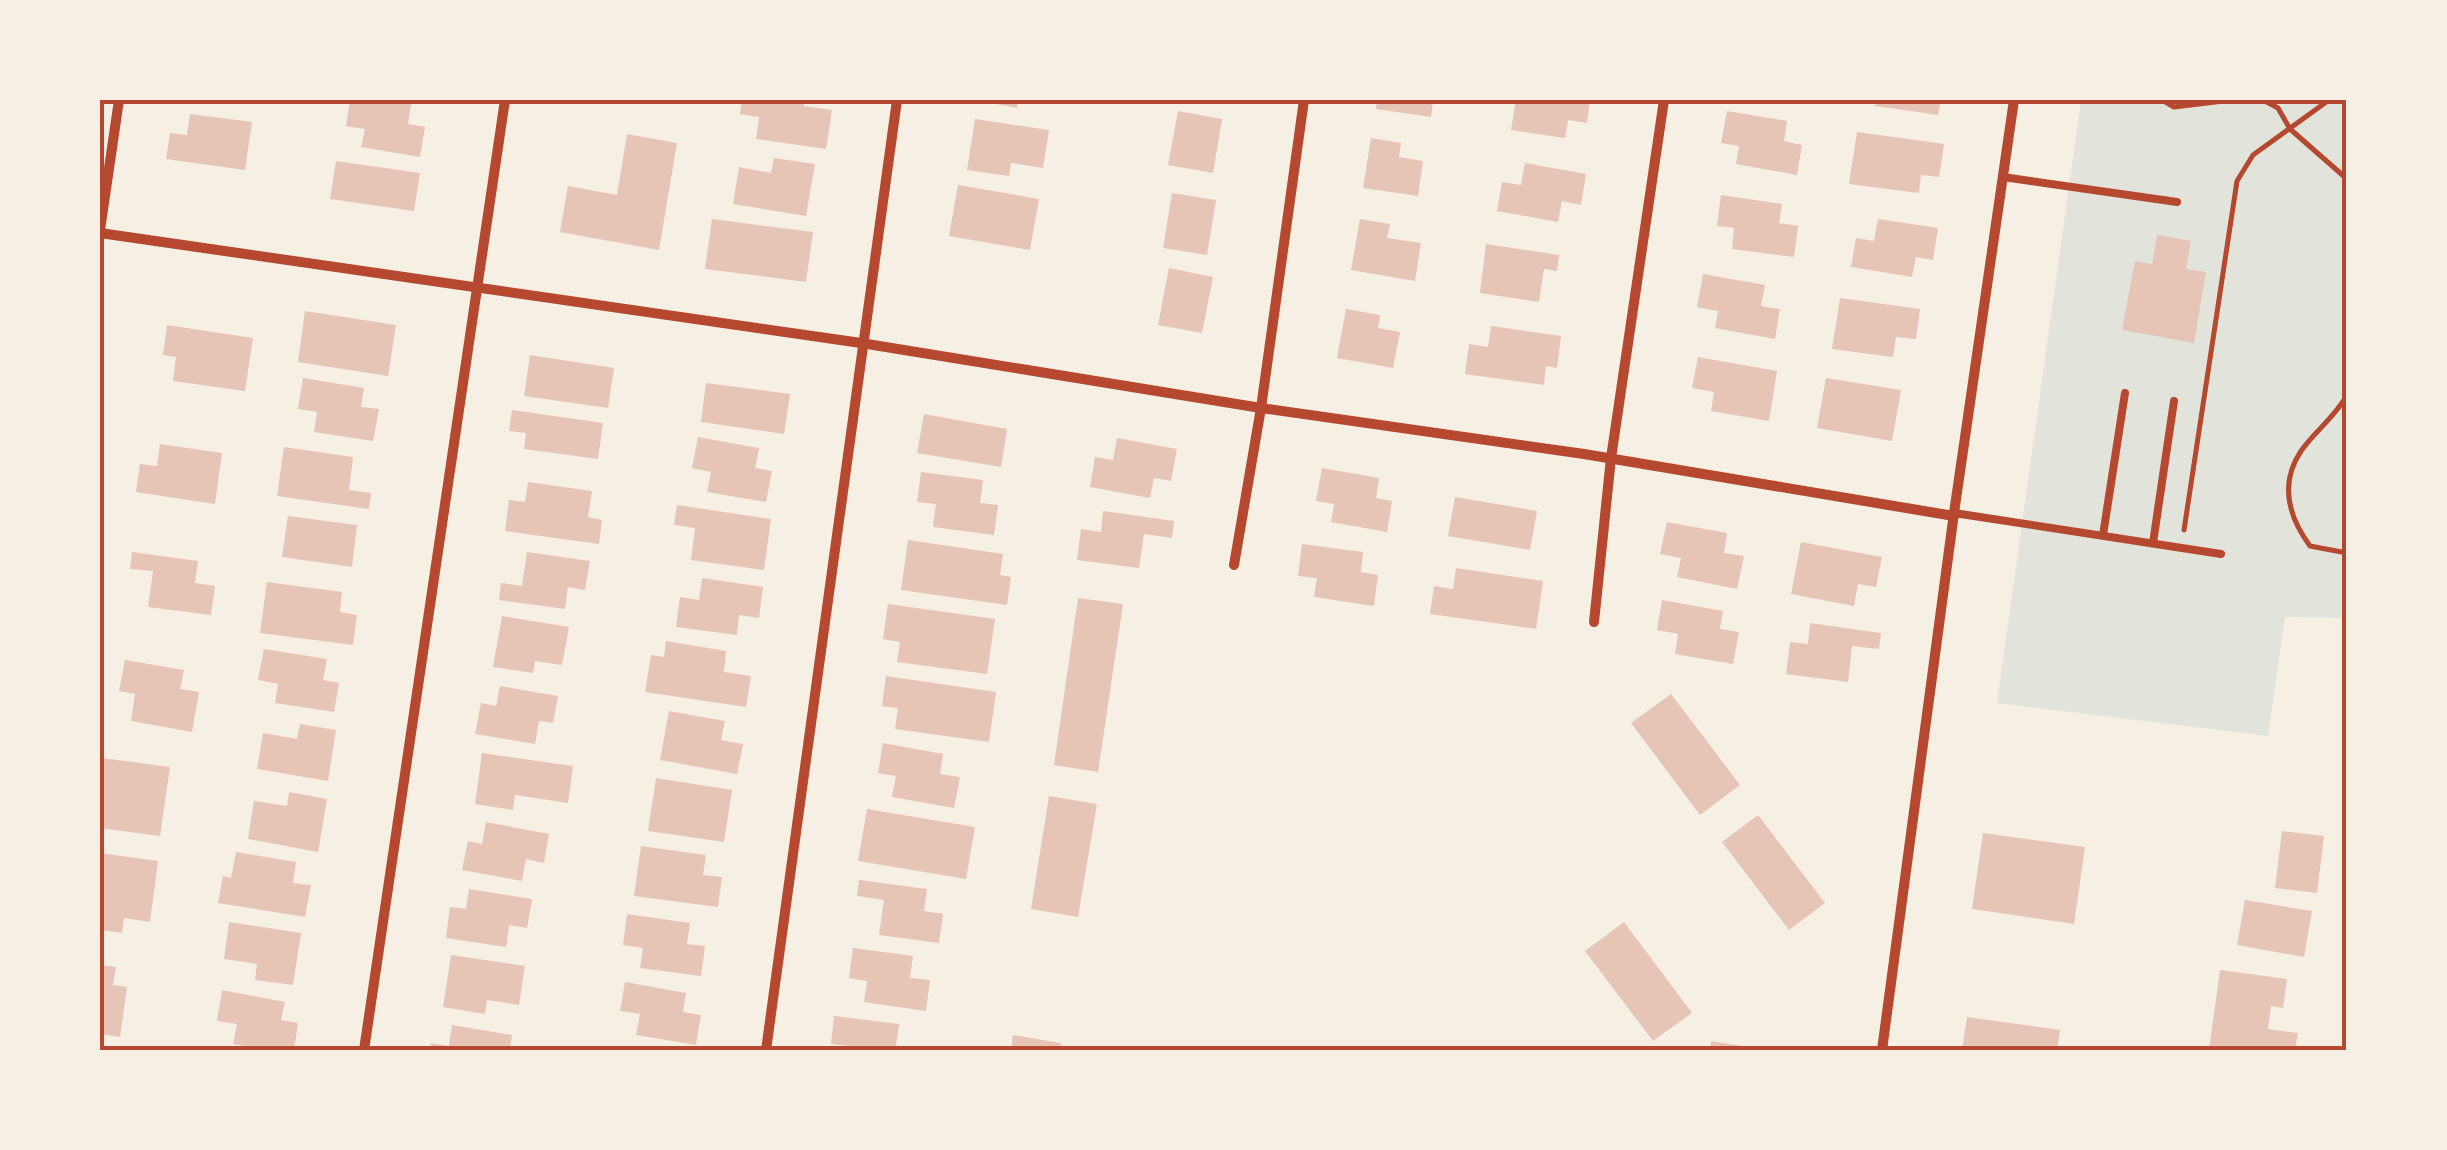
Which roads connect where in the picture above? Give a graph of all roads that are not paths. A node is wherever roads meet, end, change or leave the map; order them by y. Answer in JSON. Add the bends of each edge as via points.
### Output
{"nodes":[{"id":1,"x":120,"y":100,"type":"edge"},
{"id":2,"x":505,"y":100,"type":"edge"},
{"id":3,"x":897,"y":100,"type":"edge"},
{"id":4,"x":1304,"y":100,"type":"edge"},
{"id":5,"x":1664,"y":100,"type":"edge"},
{"id":6,"x":2014,"y":100,"type":"edge"},
{"id":7,"x":2003,"y":178,"type":"junction"},
{"id":8,"x":2177,"y":202,"type":"dead end"},
{"id":9,"x":100,"y":231,"type":"edge"},
{"id":10,"x":477,"y":288,"type":"junction"},
{"id":11,"x":861,"y":343,"type":"junction"},
{"id":12,"x":2125,"y":393,"type":"dead end"},
{"id":13,"x":2174,"y":401,"type":"dead end"},
{"id":14,"x":1261,"y":408,"type":"junction"},
{"id":15,"x":1611,"y":458,"type":"junction"},
{"id":16,"x":1954,"y":514,"type":"junction"},
{"id":17,"x":2104,"y":536,"type":"junction"},
{"id":18,"x":2153,"y":543,"type":"junction"},
{"id":19,"x":2221,"y":554,"type":"dead end"},
{"id":20,"x":1234,"y":565,"type":"dead end"},
{"id":21,"x":1594,"y":622,"type":"dead end"},
{"id":22,"x":364,"y":1050,"type":"edge"},
{"id":23,"x":766,"y":1050,"type":"edge"},
{"id":24,"x":1882,"y":1050,"type":"edge"}],
"edges":[{"from":1,"to":9,"type":"street"},
{"from":2,"to":10,"type":"street"},
{"from":3,"to":11,"type":"street"},
{"from":4,"to":14,"type":"street"},
{"from":5,"to":15,"type":"street"},
{"from":6,"to":7,"type":"street"},
{"from":7,"to":8,"type":"lane"},
{"from":7,"to":16,"type":"street"},
{"from":9,"to":10,"type":"street"},
{"from":10,"to":11,"type":"street"},
{"from":10,"to":22,"type":"street"},
{"from":11,"to":14,"type":"street"},
{"from":11,"to":23,"type":"street"},
{"from":12,"to":17,"type":"lane"},
{"from":13,"to":18,"type":"lane"},
{"from":14,"to":15,"type":"street"},
{"from":14,"to":20,"type":"street"},
{"from":15,"to":16,"type":"street"},
{"from":15,"to":21,"type":"street"},
{"from":16,"to":17,"type":"lane"},
{"from":16,"to":24,"type":"street"},
{"from":17,"to":18,"type":"lane"},
{"from":18,"to":19,"type":"lane"}]}
